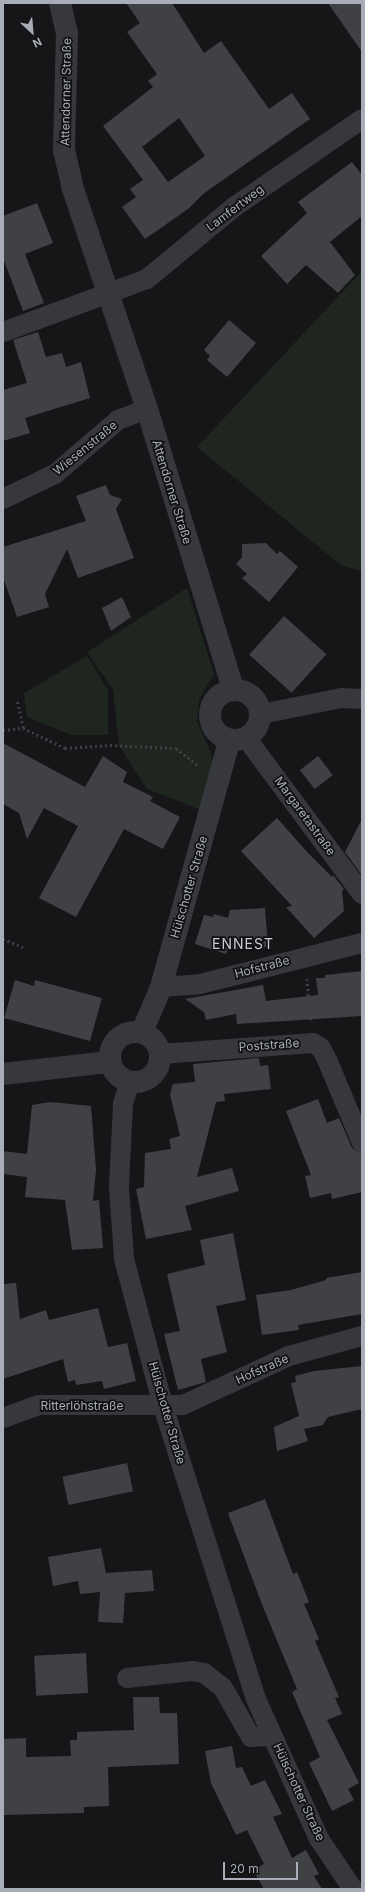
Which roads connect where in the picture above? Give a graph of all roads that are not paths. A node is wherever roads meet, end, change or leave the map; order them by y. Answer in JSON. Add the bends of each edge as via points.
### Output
{"nodes":[{"id":1,"x":60,"y":3,"type":"edge"},
{"id":2,"x":362,"y":119,"type":"edge"},
{"id":3,"x":108,"y":295,"type":"junction"},
{"id":4,"x":3,"y":332,"type":"edge"},
{"id":5,"x":147,"y":409,"type":"junction"},
{"id":6,"x":3,"y":499,"type":"edge"},
{"id":7,"x":233,"y":689,"type":"junction"},
{"id":8,"x":362,"y":699,"type":"edge"},
{"id":9,"x":261,"y":714,"type":"junction"},
{"id":10,"x":238,"y":740,"type":"junction"},
{"id":11,"x":362,"y":894,"type":"edge"},
{"id":12,"x":362,"y":943,"type":"edge"},
{"id":13,"x":161,"y":987,"type":"junction"},
{"id":14,"x":142,"y":1032,"type":"junction"},
{"id":15,"x":160,"y":1054,"type":"junction"},
{"id":16,"x":109,"y":1062,"type":"junction"},
{"id":17,"x":3,"y":1074,"type":"edge"},
{"id":18,"x":130,"y":1082,"type":"junction"},
{"id":19,"x":362,"y":1143,"type":"edge"},
{"id":20,"x":362,"y":1336,"type":"edge"},
{"id":21,"x":164,"y":1406,"type":"junction"},
{"id":22,"x":3,"y":1418,"type":"edge"},
{"id":23,"x":126,"y":1678,"type":"dead end"},
{"id":24,"x":272,"y":1736,"type":"junction"},
{"id":25,"x":353,"y":1889,"type":"edge"}],
"edges":[{"from":1,"to":3,"type":"street","name":"Attendorner Straße","via":[[67,33],[64,150],[72,186]]},
{"from":2,"to":3,"type":"street","name":"Lamfertweg","via":[[234,207],[147,279]]},
{"from":3,"to":4,"type":"street"},
{"from":3,"to":5,"type":"street","name":"Attendorner Straße"},
{"from":5,"to":6,"type":"street","name":"Wiesenstraße","via":[[118,420],[55,474]]},
{"from":5,"to":7,"type":"street","name":"Attendorner Straße"},
{"from":7,"to":9,"type":"street","via":[[247,692],[257,701]]},
{"from":7,"to":10,"type":"street","via":[[216,697],[209,714],[214,731]]},
{"from":8,"to":9,"type":"street","via":[[341,698]]},
{"from":9,"to":10,"type":"street","via":[[258,728]]},
{"from":10,"to":11,"type":"street","name":"Margaretastraße"},
{"from":10,"to":13,"type":"street","name":"Hülschotter Straße","via":[[219,781]]},
{"from":12,"to":13,"type":"street","name":"Hofstraße","via":[[200,984]]},
{"from":13,"to":14,"type":"street","name":"Hülschotter Straße"},
{"from":14,"to":15,"type":"street","via":[[151,1036]]},
{"from":14,"to":16,"type":"street","via":[[122,1034],[114,1042]]},
{"from":15,"to":18,"type":"street","via":[[157,1069],[152,1075],[145,1080]]},
{"from":15,"to":19,"type":"street","name":"Poststraße","via":[[313,1043],[321,1048],[328,1062]]},
{"from":16,"to":17,"type":"street"},
{"from":16,"to":18,"type":"street","via":[[113,1071]]},
{"from":18,"to":21,"type":"street","name":"Hülschotter Straße","via":[[123,1104],[119,1187],[124,1259]]},
{"from":20,"to":21,"type":"street","name":"Hofstraße","via":[[289,1356],[183,1405]]},
{"from":21,"to":22,"type":"street","name":"Ritterlöhstraße","via":[[39,1405]]},
{"from":21,"to":24,"type":"street","name":"Hülschotter Straße","via":[[256,1699]]},
{"from":23,"to":24,"type":"street","name":"Hülschotter Straße","via":[[192,1671],[204,1673],[223,1688],[251,1737]]},
{"from":24,"to":25,"type":"street","name":"Hülschotter Straße","via":[[319,1838]]}]}
